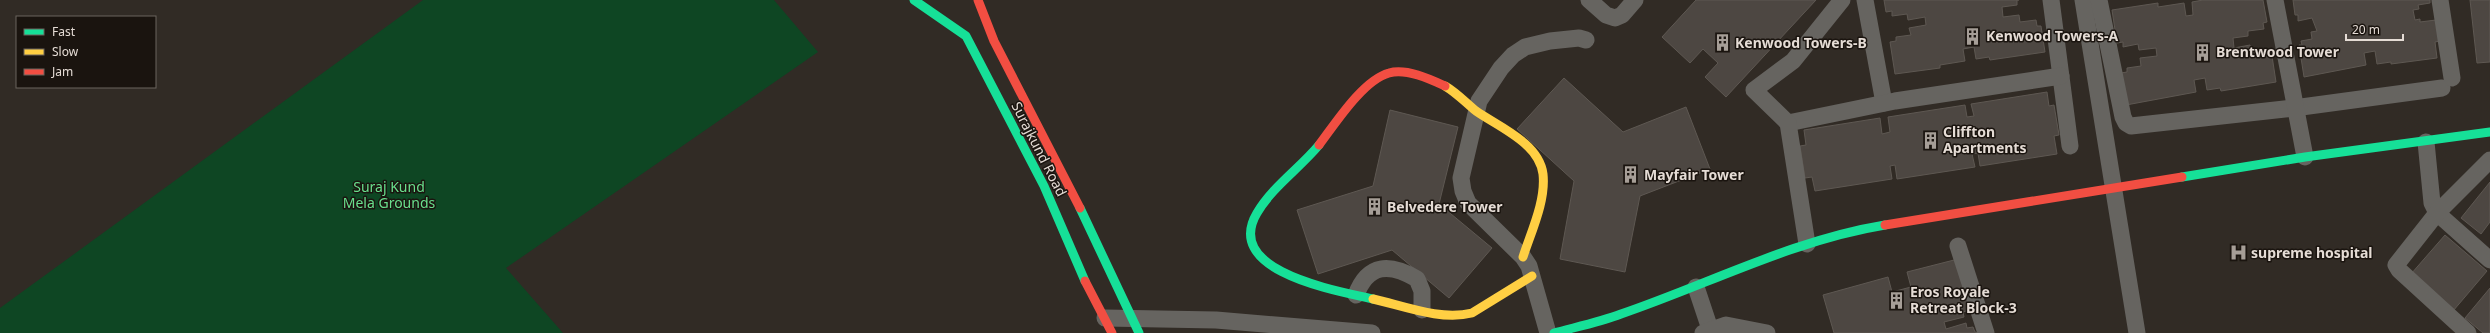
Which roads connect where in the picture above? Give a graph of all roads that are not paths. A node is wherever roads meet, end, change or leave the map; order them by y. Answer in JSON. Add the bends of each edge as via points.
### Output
{"nodes":[{"id":1,"x":913,"y":0,"type":"edge"},
{"id":2,"x":918,"y":0,"type":"edge"},
{"id":3,"x":978,"y":0,"type":"edge"},
{"id":4,"x":1589,"y":0,"type":"edge"},
{"id":5,"x":1635,"y":0,"type":"edge"},
{"id":6,"x":1842,"y":0,"type":"edge"},
{"id":7,"x":1865,"y":0,"type":"edge"},
{"id":8,"x":2051,"y":0,"type":"edge"},
{"id":9,"x":2083,"y":0,"type":"edge"},
{"id":10,"x":2099,"y":0,"type":"edge"},
{"id":11,"x":2275,"y":0,"type":"edge"},
{"id":12,"x":2440,"y":0,"type":"edge"},
{"id":13,"x":992,"y":12,"type":"dead end"},
{"id":14,"x":988,"y":25,"type":"junction"},
{"id":15,"x":1586,"y":40,"type":"dead end"},
{"id":16,"x":2061,"y":76,"type":"junction"},
{"id":17,"x":1884,"y":103,"type":"junction"},
{"id":18,"x":2294,"y":108,"type":"junction"},
{"id":19,"x":1477,"y":110,"type":"junction"},
{"id":20,"x":1788,"y":123,"type":"junction"},
{"id":21,"x":2490,"y":132,"type":"edge"},
{"id":22,"x":2426,"y":142,"type":"junction"},
{"id":23,"x":2070,"y":146,"type":"dead end"},
{"id":24,"x":2304,"y":158,"type":"junction"},
{"id":25,"x":2490,"y":160,"type":"edge"},
{"id":26,"x":2112,"y":188,"type":"junction"},
{"id":27,"x":2437,"y":212,"type":"junction"},
{"id":28,"x":1807,"y":244,"type":"junction"},
{"id":29,"x":1958,"y":246,"type":"dead end"},
{"id":30,"x":1523,"y":257,"type":"junction"},
{"id":31,"x":2490,"y":260,"type":"edge"},
{"id":32,"x":1532,"y":276,"type":"junction"},
{"id":33,"x":1696,"y":287,"type":"junction"},
{"id":34,"x":1356,"y":296,"type":"junction"},
{"id":35,"x":1422,"y":310,"type":"junction"},
{"id":36,"x":1108,"y":325,"type":"edge"},
{"id":37,"x":1136,"y":326,"type":"edge"},
{"id":38,"x":1706,"y":331,"type":"edge"},
{"id":39,"x":1372,"y":333,"type":"edge"},
{"id":40,"x":1548,"y":333,"type":"edge"},
{"id":41,"x":1554,"y":333,"type":"edge"},
{"id":42,"x":1767,"y":333,"type":"edge"},
{"id":43,"x":1986,"y":333,"type":"edge"},
{"id":44,"x":2137,"y":333,"type":"edge"},
{"id":45,"x":2468,"y":333,"type":"edge"}],
"edges":[{"from":1,"to":2,"type":"street"},
{"from":1,"to":36,"type":"street","name":"Surajkund Road","via":[[966,36],[1044,186],[1080,271]]},
{"from":3,"to":14,"type":"street","name":"Surajkund Road"},
{"from":4,"to":5,"type":"street","via":[[1606,15],[1615,18],[1622,15]]},
{"from":6,"to":20,"type":"street","via":[[1793,61],[1754,90]]},
{"from":7,"to":17,"type":"street"},
{"from":8,"to":16,"type":"street"},
{"from":9,"to":26,"type":"street"},
{"from":10,"to":18,"type":"street","via":[[2126,123],[2137,126]]},
{"from":11,"to":18,"type":"street"},
{"from":12,"to":18,"type":"street","via":[[2447,83]]},
{"from":13,"to":14,"type":"street"},
{"from":14,"to":37,"type":"street","name":"Surajkund Road","via":[[1072,191]]},
{"from":15,"to":19,"type":"street","via":[[1579,38],[1550,41],[1525,47],[1512,55],[1479,101]]},
{"from":16,"to":17,"type":"street"},
{"from":16,"to":23,"type":"street"},
{"from":17,"to":20,"type":"street"},
{"from":18,"to":24,"type":"street"},
{"from":19,"to":30,"type":"street","via":[[1461,178],[1463,191],[1468,203]]},
{"from":19,"to":30,"type":"street","via":[[1516,137],[1535,156],[1543,173],[1542,188]]},
{"from":19,"to":34,"type":"street","via":[[1438,83],[1399,72],[1377,78],[1307,160],[1258,211],[1252,226],[1253,245],[1264,260],[1315,286]]},
{"from":20,"to":28,"type":"street"},
{"from":21,"to":22,"type":"street"},
{"from":22,"to":24,"type":"street"},
{"from":22,"to":27,"type":"street","via":[[2432,203]]},
{"from":24,"to":26,"type":"street"},
{"from":25,"to":27,"type":"street"},
{"from":26,"to":28,"type":"street","via":[[1845,232]]},
{"from":26,"to":44,"type":"street"},
{"from":27,"to":31,"type":"street"},
{"from":27,"to":45,"type":"street","via":[[2396,265]]},
{"from":28,"to":33,"type":"street"},
{"from":29,"to":43,"type":"street"},
{"from":30,"to":32,"type":"street"},
{"from":32,"to":35,"type":"street","via":[[1472,313],[1448,316]]},
{"from":32,"to":40,"type":"street"},
{"from":33,"to":38,"type":"street"},
{"from":33,"to":41,"type":"street","via":[[1620,315]]},
{"from":34,"to":35,"type":"street"},
{"from":34,"to":35,"type":"street","via":[[1360,284],[1369,274],[1391,268],[1418,279],[1422,291]]},
{"from":36,"to":37,"type":"street"},
{"from":37,"to":39,"type":"street","via":[[1216,320]]},
{"from":38,"to":42,"type":"street","via":[[1726,325]]}]}
